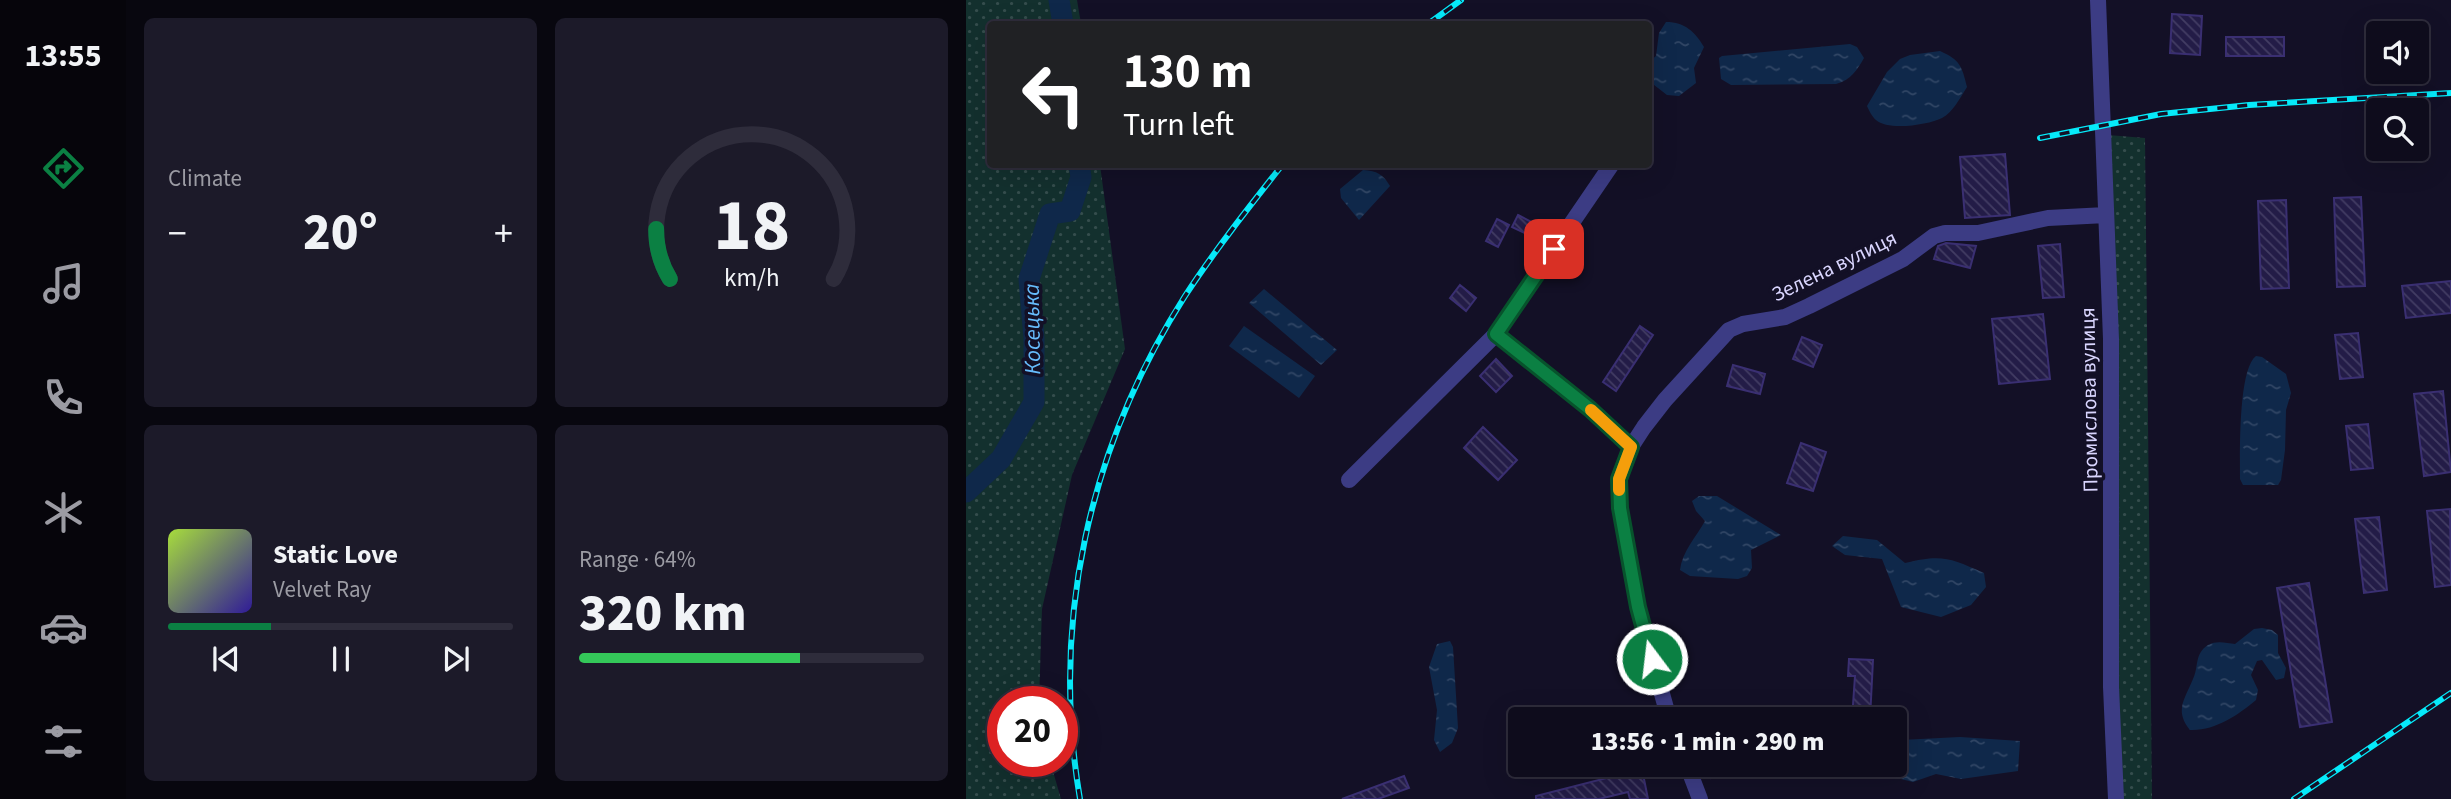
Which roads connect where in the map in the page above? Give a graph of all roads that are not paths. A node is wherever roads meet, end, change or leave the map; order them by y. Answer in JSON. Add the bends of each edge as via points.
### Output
{"nodes":[{"id":1,"x":2098,"y":0,"type":"edge"},
{"id":2,"x":1609,"y":168,"type":"edge"},
{"id":3,"x":2106,"y":215,"type":"junction"},
{"id":4,"x":1496,"y":334,"type":"junction"},
{"id":5,"x":1631,"y":447,"type":"junction"},
{"id":6,"x":1349,"y":480,"type":"dead end"},
{"id":7,"x":1665,"y":707,"type":"edge"},
{"id":8,"x":1692,"y":777,"type":"edge"},
{"id":9,"x":1700,"y":799,"type":"edge"},
{"id":10,"x":2116,"y":799,"type":"edge"}],
"edges":[{"from":1,"to":3,"type":"street","name":"Промислова вулиця"},
{"from":2,"to":4,"type":"street"},
{"from":3,"to":5,"type":"street","name":"Зелена вулиця","via":[[2048,218],[1978,233],[1934,236],[1903,259],[1809,306],[1785,317],[1729,330],[1665,400]]},
{"from":3,"to":10,"type":"street","name":"Промислова вулиця"},
{"from":4,"to":5,"type":"street"},
{"from":4,"to":6,"type":"street"},
{"from":5,"to":7,"type":"street","name":"Зелена вулиця","via":[[1619,479],[1620,508],[1638,607]]},
{"from":8,"to":9,"type":"street"}]}
